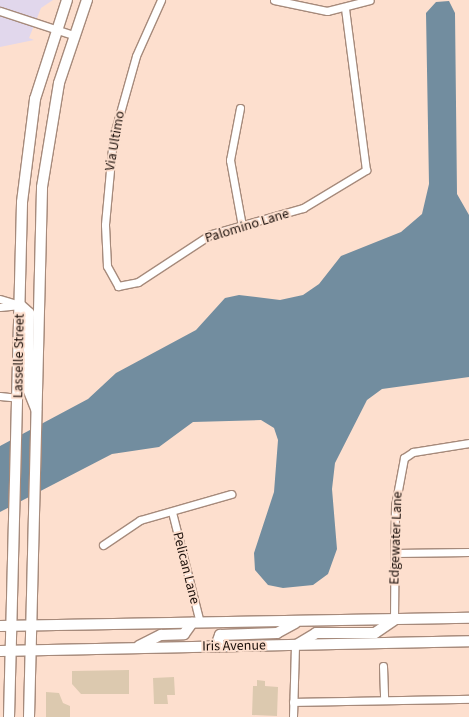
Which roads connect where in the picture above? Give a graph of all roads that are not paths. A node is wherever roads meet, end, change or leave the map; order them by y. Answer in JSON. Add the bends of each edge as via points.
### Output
{"nodes":[{"id":1,"x":67,"y":0,"type":"edge"},
{"id":2,"x":87,"y":0,"type":"edge"},
{"id":3,"x":161,"y":0,"type":"edge"},
{"id":4,"x":274,"y":0,"type":"edge"},
{"id":5,"x":370,"y":0,"type":"edge"},
{"id":6,"x":345,"y":8,"type":"junction"},
{"id":7,"x":0,"y":11,"type":"edge"},
{"id":8,"x":56,"y":30,"type":"junction"},
{"id":9,"x":73,"y":36,"type":"junction"},
{"id":10,"x":240,"y":108,"type":"dead end"},
{"id":11,"x":242,"y":226,"type":"junction"},
{"id":12,"x":118,"y":286,"type":"joint"},
{"id":13,"x":0,"y":299,"type":"edge"},
{"id":14,"x":20,"y":305,"type":"junction"},
{"id":15,"x":0,"y":307,"type":"edge"},
{"id":16,"x":0,"y":396,"type":"edge"},
{"id":17,"x":18,"y":398,"type":"junction"},
{"id":18,"x":36,"y":410,"type":"junction"},
{"id":19,"x":469,"y":443,"type":"edge"},
{"id":20,"x":231,"y":494,"type":"dead end"},
{"id":21,"x":172,"y":512,"type":"junction"},
{"id":22,"x":102,"y":545,"type":"dead end"},
{"id":23,"x":469,"y":552,"type":"edge"},
{"id":24,"x":395,"y":554,"type":"junction"},
{"id":25,"x":469,"y":618,"type":"edge"},
{"id":26,"x":394,"y":620,"type":"junction"},
{"id":27,"x":298,"y":621,"type":"junction"},
{"id":28,"x":196,"y":623,"type":"junction"},
{"id":29,"x":12,"y":625,"type":"junction"},
{"id":30,"x":30,"y":625,"type":"junction"},
{"id":31,"x":0,"y":626,"type":"edge"},
{"id":32,"x":469,"y":641,"type":"edge"},
{"id":33,"x":296,"y":645,"type":"junction"},
{"id":34,"x":216,"y":646,"type":"junction"},
{"id":35,"x":136,"y":648,"type":"junction"},
{"id":36,"x":31,"y":649,"type":"junction"},
{"id":37,"x":12,"y":650,"type":"junction"},
{"id":38,"x":0,"y":651,"type":"edge"},
{"id":39,"x":383,"y":666,"type":"dead end"},
{"id":40,"x":469,"y":699,"type":"edge"},
{"id":41,"x":384,"y":700,"type":"junction"},
{"id":42,"x":293,"y":702,"type":"junction"},
{"id":43,"x":10,"y":717,"type":"edge"},
{"id":44,"x":29,"y":717,"type":"edge"},
{"id":45,"x":293,"y":717,"type":"edge"}],
"edges":[{"from":1,"to":8,"type":"main road","name":"Lasselle Street"},
{"from":2,"to":9,"type":"main road","name":"Lasselle Street"},
{"from":3,"to":12,"type":"street","name":"Via Ultimo","via":[[136,56],[113,138],[105,225],[107,266]]},
{"from":4,"to":6,"type":"street","via":[[308,10]]},
{"from":5,"to":6,"type":"street"},
{"from":6,"to":11,"type":"street","name":"Palomino Lane","via":[[366,170],[303,208]]},
{"from":7,"to":8,"type":"street"},
{"from":8,"to":9,"type":"street"},
{"from":8,"to":14,"type":"main road","name":"Lasselle Street","via":[[35,99],[26,157]]},
{"from":9,"to":18,"type":"main road","name":"Lasselle Street","via":[[53,113],[42,187]]},
{"from":10,"to":11,"type":"street","via":[[230,160]]},
{"from":11,"to":12,"type":"street","name":"Palomino Lane","via":[[211,234],[138,282]]},
{"from":13,"to":14,"type":"street"},
{"from":14,"to":15,"type":"street"},
{"from":14,"to":17,"type":"main road","name":"Lasselle Street"},
{"from":14,"to":18,"type":"main road","via":[[30,313],[28,390]]},
{"from":16,"to":17,"type":"street"},
{"from":17,"to":29,"type":"main road","name":"Lasselle Street"},
{"from":18,"to":30,"type":"main road","name":"Lasselle Street"},
{"from":19,"to":24,"type":"street","name":"Edgewater Lane","via":[[413,452],[404,458],[395,506]]},
{"from":20,"to":21,"type":"street"},
{"from":21,"to":22,"type":"street","via":[[126,526]]},
{"from":21,"to":28,"type":"street","name":"Pelican Lane"},
{"from":23,"to":24,"type":"street"},
{"from":24,"to":26,"type":"street","name":"Edgewater Lane"},
{"from":25,"to":26,"type":"main road","name":"Iris Avenue"},
{"from":26,"to":27,"type":"main road","name":"Iris Avenue"},
{"from":26,"to":33,"type":"main road","via":[[375,633],[316,634]]},
{"from":27,"to":28,"type":"main road","name":"Iris Avenue"},
{"from":27,"to":34,"type":"main road","via":[[277,633],[220,635]]},
{"from":28,"to":30,"type":"main road","name":"Iris Avenue"},
{"from":28,"to":35,"type":"main road","via":[[184,634],[161,635]]},
{"from":29,"to":30,"type":"main road","name":"Iris Avenue"},
{"from":29,"to":31,"type":"main road","name":"Iris Avenue"},
{"from":29,"to":37,"type":"main road","name":"Lasselle Street"},
{"from":30,"to":36,"type":"main road","name":"Lasselle Street"},
{"from":32,"to":33,"type":"main road","name":"Iris Avenue"},
{"from":33,"to":34,"type":"main road","name":"Iris Avenue"},
{"from":33,"to":42,"type":"street"},
{"from":34,"to":35,"type":"main road","name":"Iris Avenue"},
{"from":35,"to":36,"type":"main road","name":"Iris Avenue"},
{"from":36,"to":37,"type":"main road","name":"Iris Avenue"},
{"from":36,"to":44,"type":"main road","name":"Lasselle Street"},
{"from":37,"to":38,"type":"main road","name":"Iris Avenue"},
{"from":37,"to":43,"type":"main road","name":"Lasselle Street"},
{"from":39,"to":41,"type":"street"},
{"from":40,"to":41,"type":"street"},
{"from":41,"to":42,"type":"street"},
{"from":42,"to":45,"type":"street"}]}
